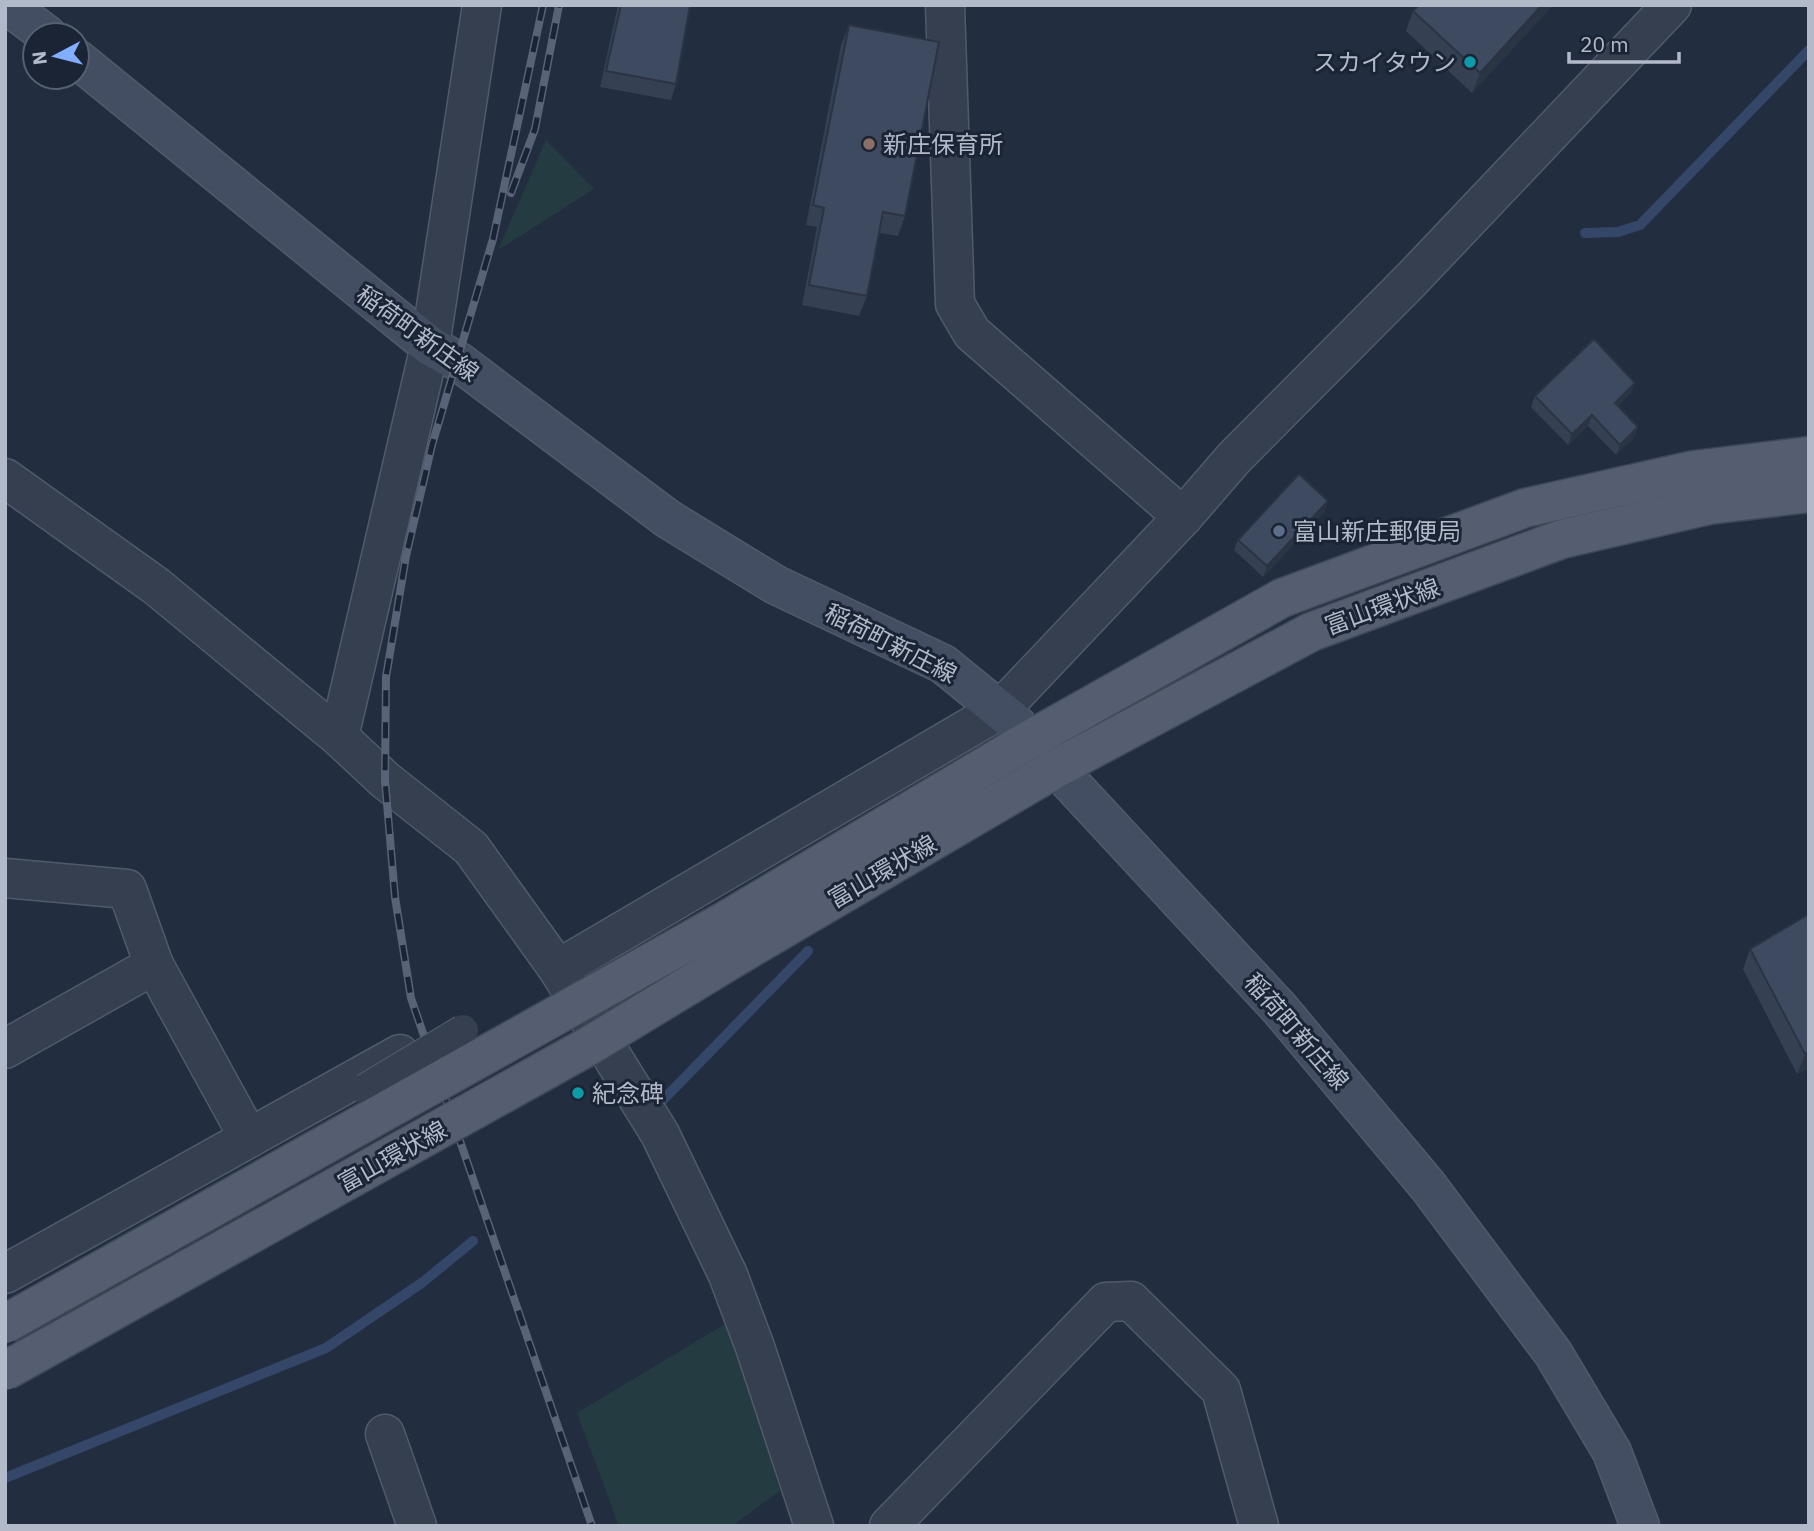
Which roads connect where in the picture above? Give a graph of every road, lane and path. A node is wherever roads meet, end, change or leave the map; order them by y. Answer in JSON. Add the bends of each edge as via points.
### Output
{"nodes":[{"id":1,"x":482,"y":5,"type":"edge"},
{"id":2,"x":945,"y":5,"type":"edge"},
{"id":3,"x":1672,"y":5,"type":"edge"},
{"id":4,"x":91,"y":70,"type":"edge"},
{"id":5,"x":430,"y":346,"type":"junction"},
{"id":6,"x":1809,"y":456,"type":"edge"},
{"id":7,"x":5,"y":478,"type":"edge"},
{"id":8,"x":1809,"y":493,"type":"edge"},
{"id":9,"x":1183,"y":517,"type":"junction"},
{"id":10,"x":1001,"y":709,"type":"junction"},
{"id":11,"x":339,"y":737,"type":"junction"},
{"id":12,"x":1031,"y":739,"type":"junction"},
{"id":13,"x":1055,"y":769,"type":"junction"},
{"id":14,"x":5,"y":878,"type":"edge"},
{"id":15,"x":733,"y":937,"type":"junction"},
{"id":16,"x":154,"y":965,"type":"junction"},
{"id":17,"x":558,"y":969,"type":"junction"},
{"id":18,"x":463,"y":1030,"type":"dead end"},
{"id":19,"x":5,"y":1049,"type":"edge"},
{"id":20,"x":400,"y":1054,"type":"dead end"},
{"id":21,"x":365,"y":1089,"type":"dead end"},
{"id":22,"x":248,"y":1138,"type":"junction"},
{"id":23,"x":5,"y":1273,"type":"edge"},
{"id":24,"x":5,"y":1324,"type":"edge"},
{"id":25,"x":5,"y":1371,"type":"edge"},
{"id":26,"x":385,"y":1434,"type":"dead end"},
{"id":27,"x":417,"y":1526,"type":"edge"},
{"id":28,"x":814,"y":1526,"type":"edge"},
{"id":29,"x":889,"y":1526,"type":"edge"},
{"id":30,"x":1259,"y":1526,"type":"edge"},
{"id":31,"x":1640,"y":1526,"type":"edge"}],
"edges":[{"from":1,"to":5,"type":"street"},
{"from":2,"to":9,"type":"street","via":[[956,304],[972,333]]},
{"from":3,"to":9,"type":"street","via":[[1234,458]]},
{"from":4,"to":5,"type":"main road","name":"稲荷町新庄線"},
{"from":5,"to":10,"type":"main road","name":"稲荷町新庄線","via":[[459,362],[668,519],[776,585],[943,664]]},
{"from":5,"to":11,"type":"street"},
{"from":6,"to":12,"type":"main road","name":"富山環状線","via":[[1694,470],[1525,508],[1282,598]]},
{"from":7,"to":11,"type":"street","via":[[156,586]]},
{"from":8,"to":13,"type":"main road","name":"富山環状線","via":[[1709,505],[1562,539],[1311,632]]},
{"from":9,"to":10,"type":"street"},
{"from":10,"to":12,"type":"main road","name":"稲荷町新庄線"},
{"from":10,"to":17,"type":"street"},
{"from":11,"to":17,"type":"street","via":[[471,848]]},
{"from":12,"to":13,"type":"main road","name":"稲荷町新庄線"},
{"from":12,"to":15,"type":"main road","name":"富山環状線"},
{"from":13,"to":15,"type":"main road","name":"富山環状線"},
{"from":13,"to":31,"type":"main road","name":"稲荷町新庄線","via":[[1280,1009],[1428,1186],[1553,1353],[1612,1452]]},
{"from":14,"to":16,"type":"street","via":[[127,889]]},
{"from":15,"to":24,"type":"main road","name":"富山環状線","bridge":true},
{"from":15,"to":25,"type":"main road","name":"富山環状線","bridge":true,"via":[[586,1047]]},
{"from":16,"to":19,"type":"street"},
{"from":16,"to":22,"type":"street"},
{"from":17,"to":28,"type":"street","via":[[660,1134],[728,1275]]},
{"from":18,"to":21,"type":"street","bridge":true},
{"from":20,"to":22,"type":"street"},
{"from":22,"to":23,"type":"street"},
{"from":26,"to":27,"type":"street"},
{"from":29,"to":30,"type":"street","via":[[1106,1302],[1131,1300],[1221,1390]]}]}
